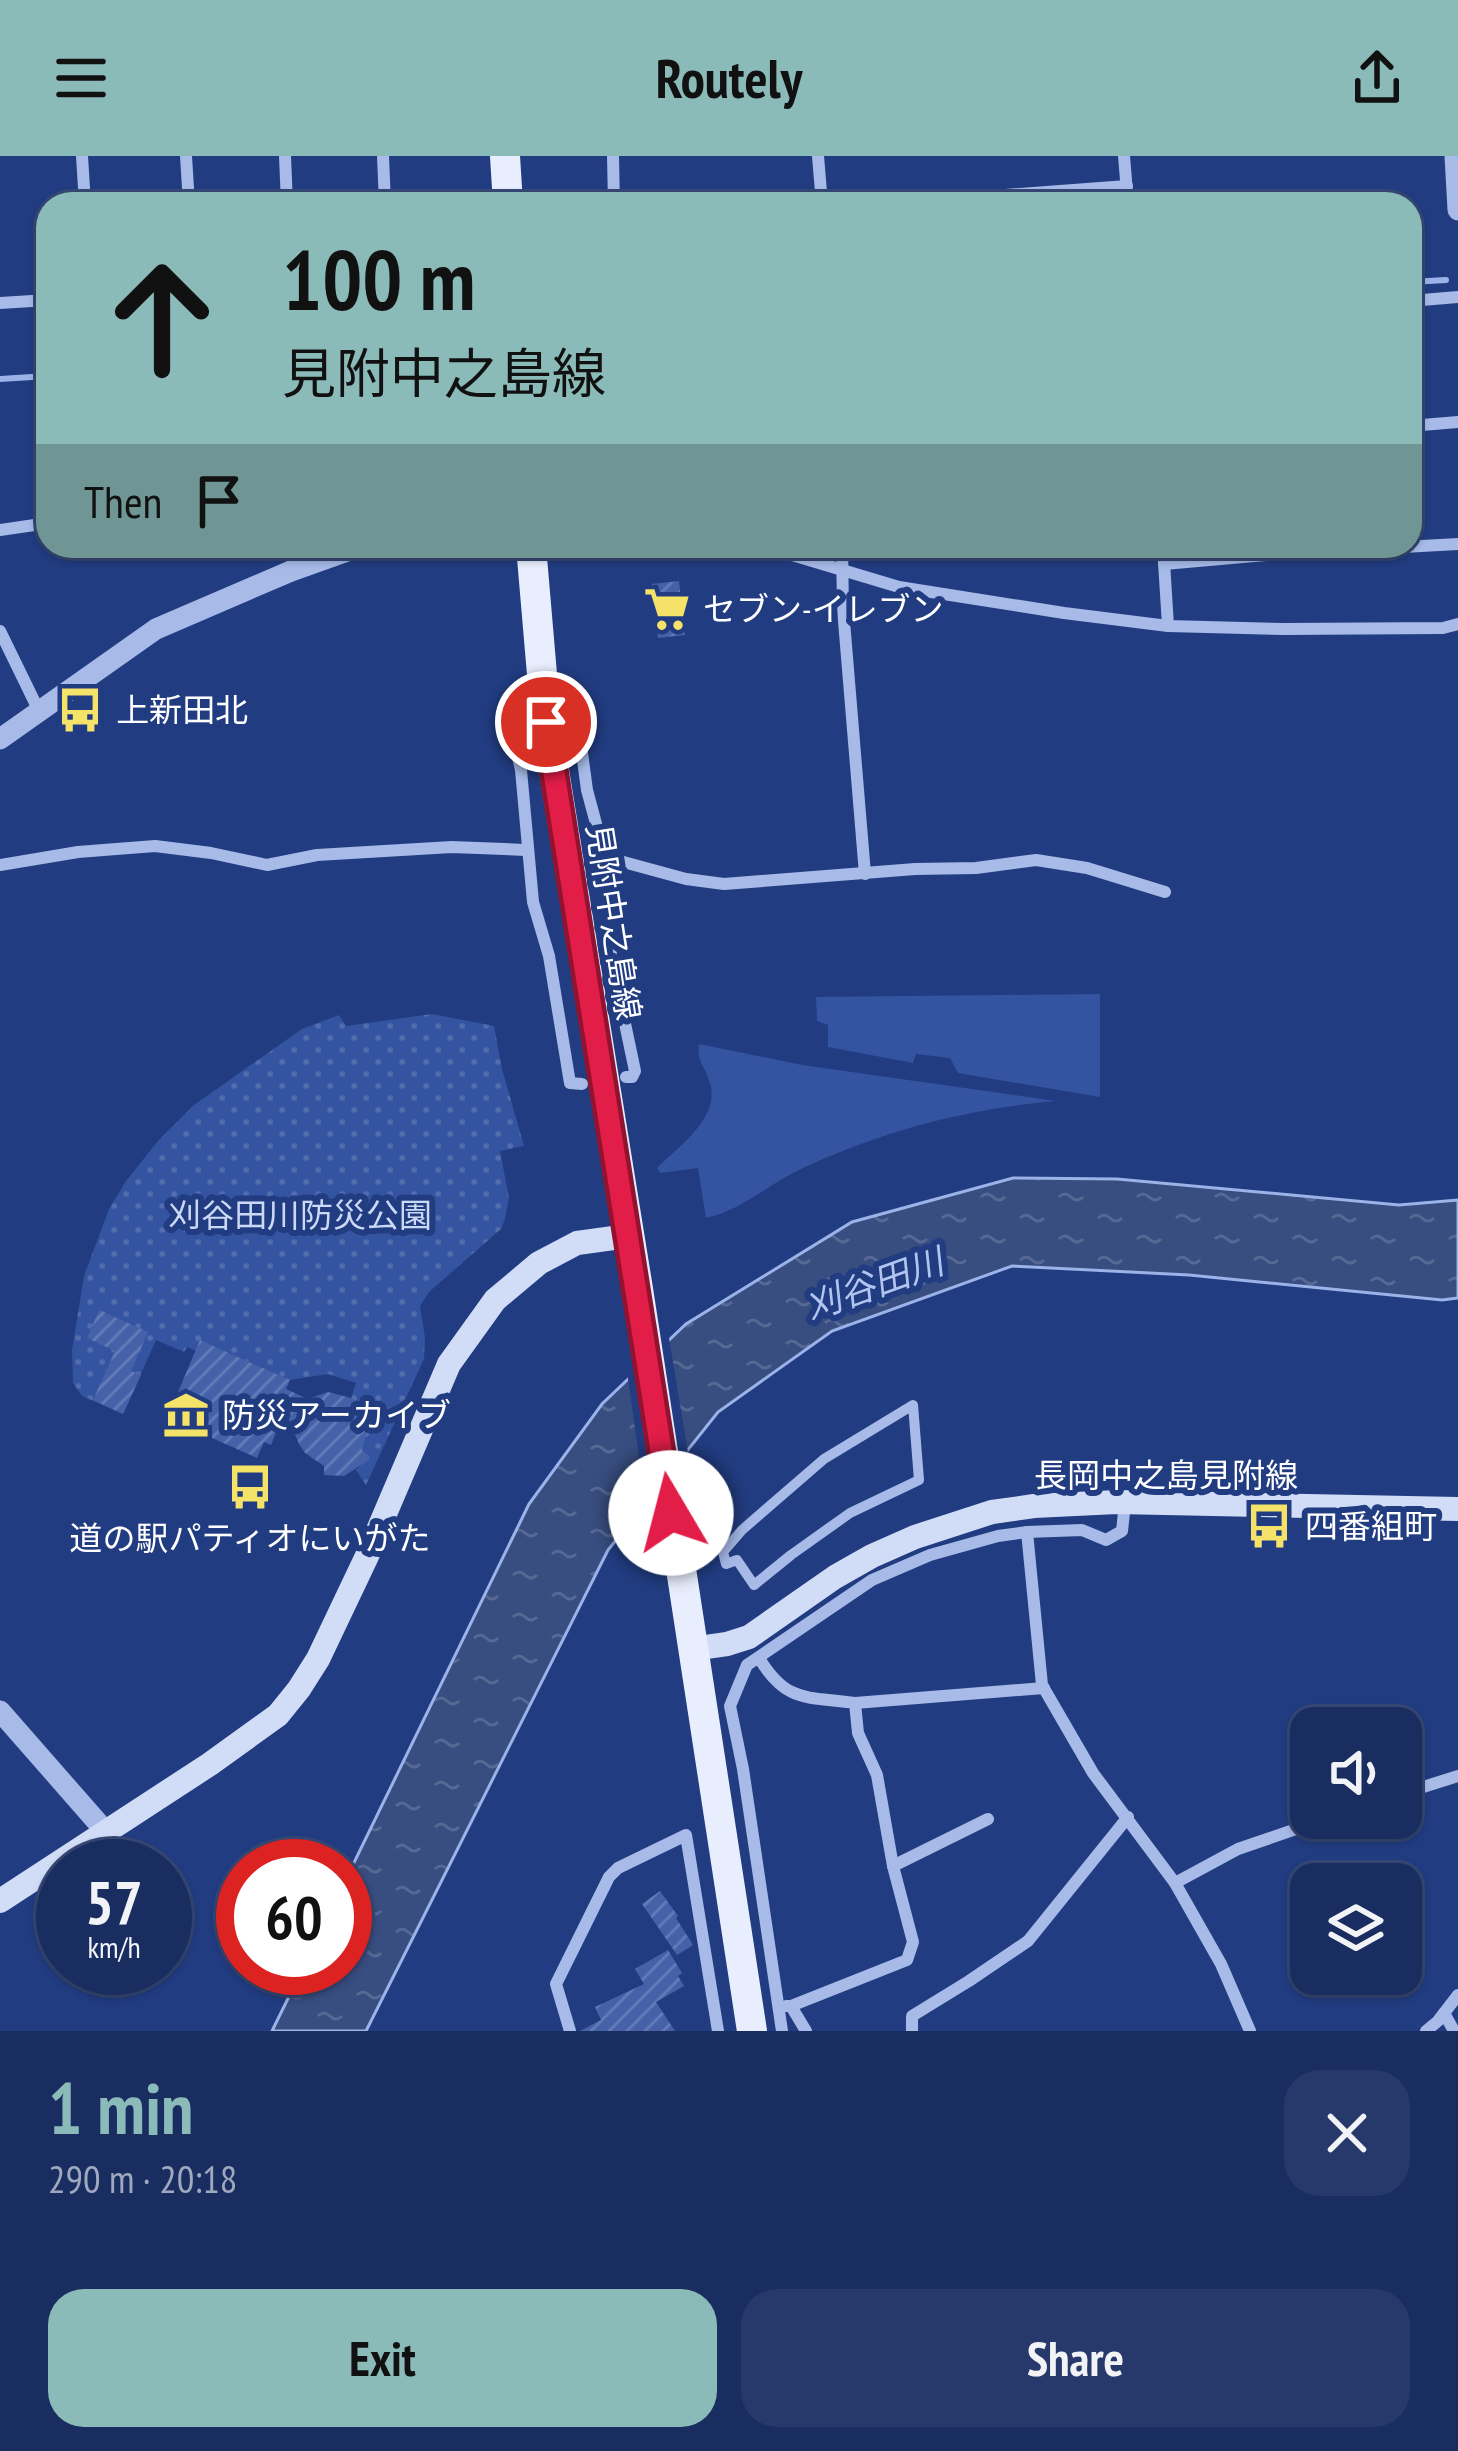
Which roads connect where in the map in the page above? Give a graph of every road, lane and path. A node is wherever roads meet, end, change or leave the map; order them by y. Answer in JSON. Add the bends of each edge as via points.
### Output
{"nodes":[{"id":1,"x":82,"y":156,"type":"edge"},
{"id":2,"x":186,"y":156,"type":"edge"},
{"id":3,"x":285,"y":156,"type":"edge"},
{"id":4,"x":383,"y":156,"type":"edge"},
{"id":5,"x":505,"y":156,"type":"edge"},
{"id":6,"x":614,"y":156,"type":"edge"},
{"id":7,"x":818,"y":156,"type":"edge"},
{"id":8,"x":1124,"y":156,"type":"edge"},
{"id":9,"x":1455,"y":156,"type":"edge"},
{"id":10,"x":1127,"y":186,"type":"junction"},
{"id":11,"x":84,"y":192,"type":"edge"},
{"id":12,"x":188,"y":192,"type":"edge"},
{"id":13,"x":286,"y":192,"type":"edge"},
{"id":14,"x":384,"y":192,"type":"edge"},
{"id":15,"x":507,"y":192,"type":"edge"},
{"id":16,"x":614,"y":192,"type":"edge"},
{"id":17,"x":821,"y":192,"type":"edge"},
{"id":18,"x":1045,"y":192,"type":"edge"},
{"id":19,"x":1127,"y":192,"type":"edge"},
{"id":20,"x":1458,"y":210,"type":"edge"},
{"id":21,"x":1458,"y":297,"type":"edge"},
{"id":22,"x":1422,"y":300,"type":"edge"},
{"id":23,"x":36,"y":301,"type":"edge"},
{"id":24,"x":0,"y":303,"type":"edge"},
{"id":25,"x":1458,"y":422,"type":"edge"},
{"id":26,"x":1422,"y":425,"type":"edge"},
{"id":27,"x":36,"y":525,"type":"edge"},
{"id":28,"x":0,"y":530,"type":"edge"},
{"id":29,"x":1458,"y":544,"type":"edge"},
{"id":30,"x":1422,"y":546,"type":"edge"},
{"id":31,"x":328,"y":558,"type":"edge"},
{"id":32,"x":532,"y":558,"type":"edge"},
{"id":33,"x":799,"y":558,"type":"edge"},
{"id":34,"x":842,"y":558,"type":"edge"},
{"id":35,"x":1164,"y":558,"type":"edge"},
{"id":36,"x":1236,"y":558,"type":"edge"},
{"id":37,"x":1164,"y":565,"type":"junction"},
{"id":38,"x":843,"y":572,"type":"junction"},
{"id":39,"x":1458,"y":624,"type":"edge"},
{"id":40,"x":1168,"y":626,"type":"junction"},
{"id":41,"x":0,"y":631,"type":"edge"},
{"id":42,"x":39,"y":711,"type":"junction"},
{"id":43,"x":546,"y":722,"type":"junction"},
{"id":44,"x":0,"y":739,"type":"edge"},
{"id":45,"x":526,"y":850,"type":"junction"},
{"id":46,"x":605,"y":856,"type":"junction"},
{"id":47,"x":0,"y":865,"type":"edge"},
{"id":48,"x":865,"y":874,"type":"junction"},
{"id":49,"x":1165,"y":892,"type":"dead end"},
{"id":50,"x":626,"y":1077,"type":"dead end"},
{"id":51,"x":582,"y":1084,"type":"dead end"},
{"id":52,"x":628,"y":1236,"type":"junction"},
{"id":53,"x":913,"y":1405,"type":"joint"},
{"id":54,"x":1125,"y":1502,"type":"junction"},
{"id":55,"x":1458,"y":1509,"type":"edge"},
{"id":56,"x":1027,"y":1532,"type":"junction"},
{"id":57,"x":692,"y":1649,"type":"junction"},
{"id":58,"x":759,"y":1658,"type":"junction"},
{"id":59,"x":1044,"y":1688,"type":"junction"},
{"id":60,"x":855,"y":1703,"type":"junction"},
{"id":61,"x":0,"y":1711,"type":"edge"},
{"id":62,"x":1458,"y":1776,"type":"edge"},
{"id":63,"x":1422,"y":1787,"type":"edge"},
{"id":64,"x":1128,"y":1817,"type":"junction"},
{"id":65,"x":988,"y":1819,"type":"dead end"},
{"id":66,"x":1290,"y":1831,"type":"edge"},
{"id":67,"x":106,"y":1832,"type":"junction"},
{"id":68,"x":893,"y":1866,"type":"junction"},
{"id":69,"x":1175,"y":1883,"type":"junction"},
{"id":70,"x":0,"y":1901,"type":"edge"},
{"id":71,"x":1458,"y":1995,"type":"edge"},
{"id":72,"x":785,"y":2007,"type":"junction"},
{"id":73,"x":1444,"y":2013,"type":"junction"},
{"id":74,"x":570,"y":2031,"type":"edge"},
{"id":75,"x":718,"y":2031,"type":"edge"},
{"id":76,"x":752,"y":2031,"type":"edge"},
{"id":77,"x":782,"y":2031,"type":"edge"},
{"id":78,"x":806,"y":2031,"type":"edge"},
{"id":79,"x":912,"y":2031,"type":"edge"},
{"id":80,"x":1250,"y":2031,"type":"edge"},
{"id":81,"x":1426,"y":2031,"type":"edge"},
{"id":82,"x":1454,"y":2031,"type":"edge"}],
"edges":[{"from":1,"to":11,"type":"street"},
{"from":2,"to":12,"type":"street"},
{"from":3,"to":13,"type":"street"},
{"from":4,"to":14,"type":"street"},
{"from":5,"to":15,"type":"main road"},
{"from":6,"to":16,"type":"street"},
{"from":7,"to":17,"type":"street"},
{"from":8,"to":10,"type":"street"},
{"from":9,"to":20,"type":"street"},
{"from":10,"to":18,"type":"street"},
{"from":10,"to":19,"type":"street"},
{"from":21,"to":22,"type":"street"},
{"from":23,"to":24,"type":"street"},
{"from":25,"to":26,"type":"street"},
{"from":27,"to":28,"type":"street"},
{"from":29,"to":30,"type":"street"},
{"from":31,"to":42,"type":"street","via":[[156,629]]},
{"from":32,"to":43,"type":"main road","name":"見附中之島線"},
{"from":33,"to":38,"type":"street"},
{"from":34,"to":38,"type":"street"},
{"from":35,"to":37,"type":"street"},
{"from":36,"to":37,"type":"street"},
{"from":37,"to":40,"type":"street"},
{"from":38,"to":40,"type":"street"},
{"from":38,"to":48,"type":"street"},
{"from":39,"to":40,"type":"street"},
{"from":41,"to":42,"type":"street"},
{"from":42,"to":44,"type":"street"},
{"from":43,"to":45,"type":"street","via":[[513,736]]},
{"from":43,"to":46,"type":"street","via":[[582,728],[587,790]]},
{"from":43,"to":52,"type":"main road","name":"見附中之島線"},
{"from":45,"to":47,"type":"street","via":[[452,847],[267,865],[155,846]]},
{"from":45,"to":51,"type":"street","via":[[570,1083]]},
{"from":46,"to":48,"type":"street","via":[[724,884]]},
{"from":46,"to":50,"type":"street","via":[[611,957],[635,1071]]},
{"from":48,"to":49,"type":"street","via":[[1036,860]]},
{"from":52,"to":57,"type":"main road","name":"見附中之島線"},
{"from":52,"to":67,"type":"main road","via":[[577,1243],[495,1300],[449,1364],[299,1690],[255,1733]]},
{"from":53,"to":53,"type":"street","via":[[920,1480],[850,1514],[754,1585],[737,1560],[726,1564],[723,1552],[742,1530],[824,1459]]},
{"from":54,"to":55,"type":"main road","name":"長岡中之島見附線"},
{"from":54,"to":56,"type":"street","via":[[1122,1531],[1106,1540],[1082,1530]]},
{"from":54,"to":57,"type":"main road","name":"長岡中之島見附線","via":[[1022,1508],[954,1523],[872,1556],[749,1637]]},
{"from":56,"to":58,"type":"street","via":[[888,1571]]},
{"from":56,"to":59,"type":"street"},
{"from":57,"to":76,"type":"main road"},
{"from":58,"to":60,"type":"street","via":[[787,1691]]},
{"from":58,"to":72,"type":"street","via":[[730,1706]]},
{"from":59,"to":60,"type":"street"},
{"from":59,"to":64,"type":"street"},
{"from":60,"to":68,"type":"street","via":[[858,1733],[878,1774]]},
{"from":61,"to":67,"type":"street"},
{"from":62,"to":63,"type":"street"},
{"from":64,"to":69,"type":"street"},
{"from":64,"to":79,"type":"street","via":[[1028,1941],[912,2016]]},
{"from":65,"to":68,"type":"street"},
{"from":66,"to":69,"type":"street"},
{"from":67,"to":70,"type":"main road"},
{"from":68,"to":72,"type":"street","via":[[913,1942],[907,1960]]},
{"from":69,"to":80,"type":"street"},
{"from":71,"to":73,"type":"street"},
{"from":72,"to":77,"type":"street"},
{"from":72,"to":78,"type":"street"},
{"from":73,"to":81,"type":"street"},
{"from":73,"to":82,"type":"street"},
{"from":74,"to":75,"type":"street","via":[[556,1984],[603,1886],[619,1868],[686,1835]]}]}
